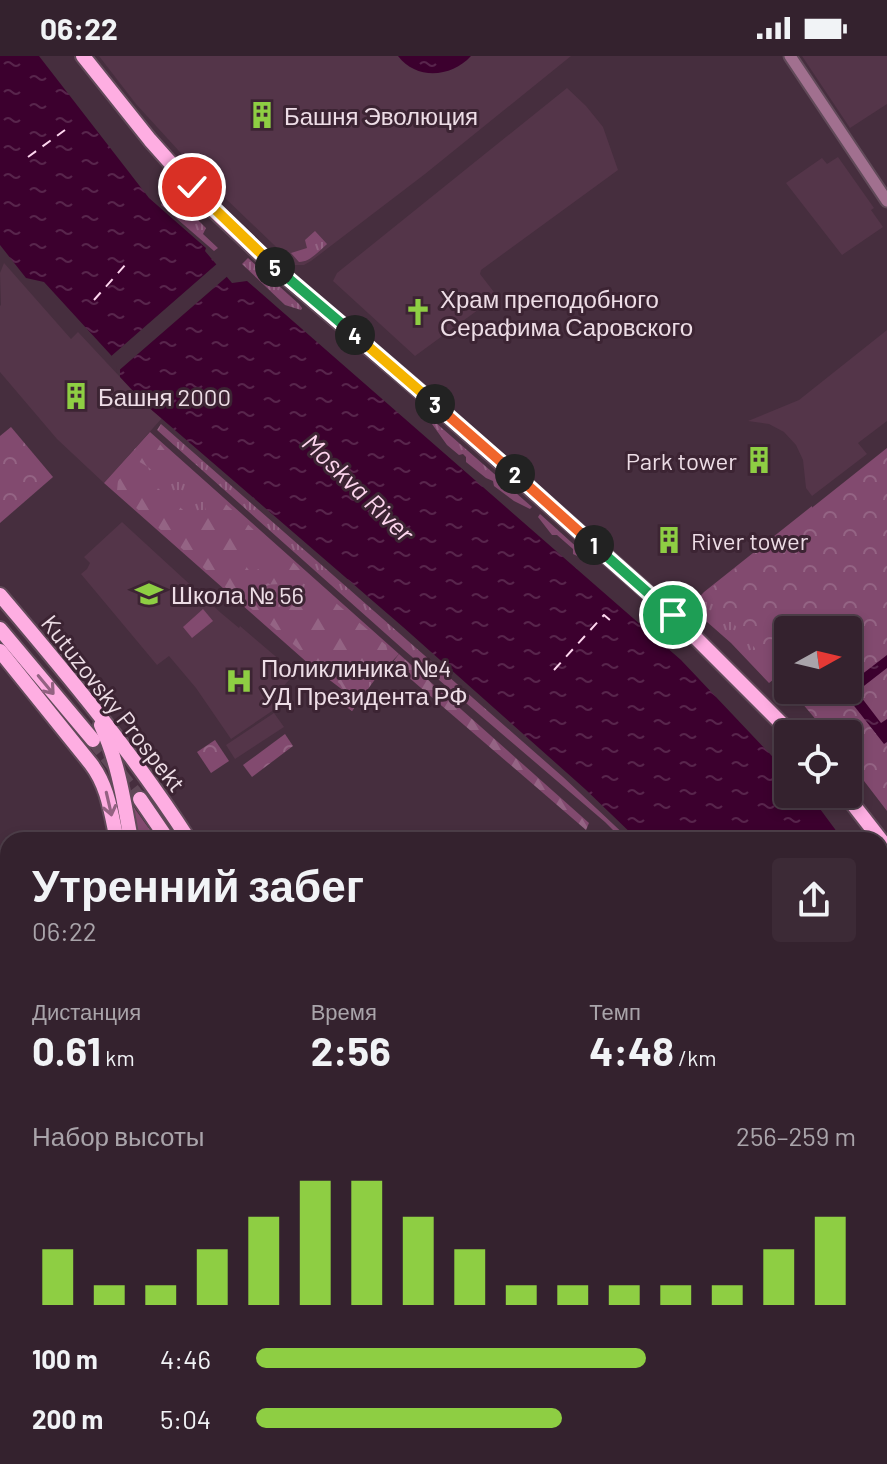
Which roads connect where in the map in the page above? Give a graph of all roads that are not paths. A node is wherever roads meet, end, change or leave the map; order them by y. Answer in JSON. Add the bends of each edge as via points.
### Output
{"nodes":[{"id":1,"x":83,"y":56,"type":"edge"},
{"id":2,"x":790,"y":56,"type":"edge"},
{"id":3,"x":887,"y":201,"type":"edge"},
{"id":4,"x":0,"y":595,"type":"edge"},
{"id":5,"x":0,"y":629,"type":"edge"},
{"id":6,"x":0,"y":651,"type":"edge"},
{"id":7,"x":82,"y":693,"type":"junction"},
{"id":8,"x":778,"y":720,"type":"edge"},
{"id":9,"x":93,"y":740,"type":"tunnel mouth"},
{"id":10,"x":140,"y":799,"type":"tunnel mouth"},
{"id":11,"x":856,"y":808,"type":"edge"},
{"id":12,"x":115,"y":832,"type":"edge"},
{"id":13,"x":129,"y":832,"type":"edge"},
{"id":14,"x":163,"y":832,"type":"edge"},
{"id":15,"x":184,"y":832,"type":"edge"},
{"id":16,"x":875,"y":832,"type":"edge"}],
"edges":[{"from":1,"to":8,"type":"main road","via":[[208,205],[673,615]]},
{"from":2,"to":3,"type":"street"},
{"from":4,"to":7,"type":"main road","name":"Kutuzovsky Prospekt"},
{"from":5,"to":9,"type":"main road","name":"Kutuzovsky Prospekt","one_way":true},
{"from":6,"to":12,"type":"main road","one_way":true,"via":[[96,770]]},
{"from":7,"to":13,"type":"main road","via":[[109,745]]},
{"from":7,"to":15,"type":"main road","name":"Kutuzovsky Prospekt"},
{"from":10,"to":14,"type":"main road","name":"Kutuzovsky Prospekt"},
{"from":11,"to":16,"type":"main road"}]}
